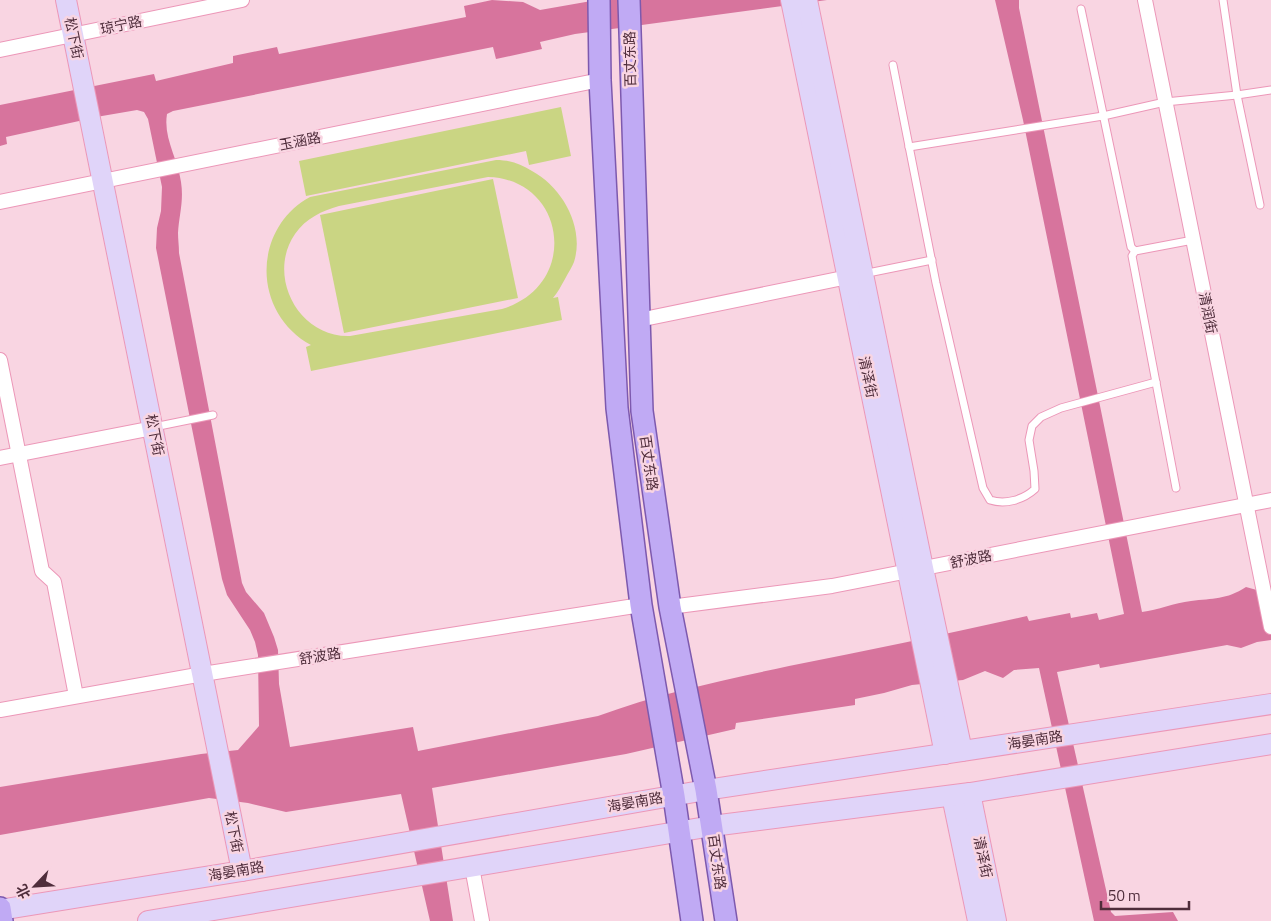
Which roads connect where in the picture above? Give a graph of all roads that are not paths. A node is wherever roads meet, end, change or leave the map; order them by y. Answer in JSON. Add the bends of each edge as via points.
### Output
{"nodes":[{"id":1,"x":66,"y":0,"type":"edge"},
{"id":2,"x":242,"y":0,"type":"edge"},
{"id":3,"x":599,"y":0,"type":"edge"},
{"id":4,"x":629,"y":0,"type":"edge"},
{"id":5,"x":791,"y":0,"type":"edge"},
{"id":6,"x":808,"y":0,"type":"edge"},
{"id":7,"x":1145,"y":0,"type":"edge"},
{"id":8,"x":1223,"y":0,"type":"edge"},
{"id":9,"x":1080,"y":9,"type":"dead end"},
{"id":10,"x":74,"y":34,"type":"junction"},
{"id":11,"x":0,"y":50,"type":"edge"},
{"id":12,"x":893,"y":65,"type":"dead end"},
{"id":13,"x":600,"y":80,"type":"junction"},
{"id":14,"x":1271,"y":90,"type":"edge"},
{"id":15,"x":1237,"y":95,"type":"junction"},
{"id":16,"x":1166,"y":102,"type":"junction"},
{"id":17,"x":1103,"y":116,"type":"junction"},
{"id":18,"x":910,"y":147,"type":"junction"},
{"id":19,"x":102,"y":180,"type":"junction"},
{"id":20,"x":0,"y":202,"type":"edge"},
{"id":21,"x":1260,"y":205,"type":"dead end"},
{"id":22,"x":1193,"y":240,"type":"junction"},
{"id":23,"x":1136,"y":251,"type":"junction"},
{"id":24,"x":932,"y":260,"type":"junction"},
{"id":25,"x":855,"y":275,"type":"junction"},
{"id":26,"x":639,"y":320,"type":"junction"},
{"id":27,"x":0,"y":360,"type":"edge"},
{"id":28,"x":1156,"y":382,"type":"junction"},
{"id":29,"x":213,"y":415,"type":"dead end"},
{"id":30,"x":153,"y":428,"type":"junction"},
{"id":31,"x":19,"y":454,"type":"junction"},
{"id":32,"x":0,"y":458,"type":"edge"},
{"id":33,"x":1176,"y":488,"type":"dead end"},
{"id":34,"x":1271,"y":500,"type":"edge"},
{"id":35,"x":1247,"y":506,"type":"junction"},
{"id":36,"x":915,"y":570,"type":"junction"},
{"id":37,"x":641,"y":605,"type":"junction"},
{"id":38,"x":670,"y":607,"type":"junction"},
{"id":39,"x":1271,"y":626,"type":"edge"},
{"id":40,"x":203,"y":674,"type":"junction"},
{"id":41,"x":76,"y":696,"type":"junction"},
{"id":42,"x":1271,"y":704,"type":"edge"},
{"id":43,"x":0,"y":710,"type":"edge"},
{"id":44,"x":1271,"y":744,"type":"edge"},
{"id":45,"x":954,"y":752,"type":"junction"},
{"id":46,"x":706,"y":790,"type":"junction"},
{"id":47,"x":961,"y":795,"type":"junction"},
{"id":48,"x":674,"y":796,"type":"junction"},
{"id":49,"x":712,"y":826,"type":"junction"},
{"id":50,"x":678,"y":833,"type":"junction"},
{"id":51,"x":472,"y":867,"type":"junction"},
{"id":52,"x":242,"y":870,"type":"junction"},
{"id":53,"x":0,"y":909,"type":"edge"},
{"id":54,"x":249,"y":913,"type":"edge"},
{"id":55,"x":2,"y":921,"type":"edge"},
{"id":56,"x":148,"y":921,"type":"edge"},
{"id":57,"x":482,"y":921,"type":"edge"},
{"id":58,"x":692,"y":921,"type":"edge"},
{"id":59,"x":726,"y":921,"type":"edge"},
{"id":60,"x":978,"y":921,"type":"edge"},
{"id":61,"x":996,"y":921,"type":"edge"}],
"edges":[{"from":1,"to":10,"type":"main road","name":"松下街"},
{"from":2,"to":10,"type":"street","name":"琼宁路"},
{"from":3,"to":13,"type":"main road","name":"百丈东路"},
{"from":4,"to":26,"type":"main road","name":"百丈东路"},
{"from":5,"to":25,"type":"main road","name":"清泽街"},
{"from":6,"to":25,"type":"main road","name":"清泽街"},
{"from":7,"to":16,"type":"street","name":"清润街"},
{"from":8,"to":15,"type":"lane"},
{"from":9,"to":17,"type":"lane"},
{"from":10,"to":11,"type":"street","name":"琼宁路"},
{"from":10,"to":19,"type":"main road","name":"松下街"},
{"from":12,"to":18,"type":"lane"},
{"from":13,"to":19,"type":"street","name":"玉涵路"},
{"from":13,"to":37,"type":"main road","name":"百丈东路","via":[[617,408]]},
{"from":14,"to":15,"type":"lane"},
{"from":15,"to":16,"type":"lane"},
{"from":15,"to":21,"type":"lane"},
{"from":16,"to":17,"type":"lane"},
{"from":16,"to":22,"type":"street","name":"清润街"},
{"from":17,"to":18,"type":"lane"},
{"from":17,"to":23,"type":"lane","via":[[1131,247]]},
{"from":18,"to":24,"type":"lane"},
{"from":19,"to":20,"type":"street","name":"玉涵路"},
{"from":19,"to":30,"type":"main road","name":"松下街"},
{"from":22,"to":23,"type":"lane"},
{"from":22,"to":35,"type":"street","name":"清润街"},
{"from":23,"to":28,"type":"lane","via":[[1132,256]]},
{"from":24,"to":25,"type":"lane"},
{"from":24,"to":28,"type":"lane","via":[[983,488],[990,500],[1015,500],[1035,489],[1029,440],[1032,426],[1040,417],[1061,408]]},
{"from":25,"to":26,"type":"street"},
{"from":25,"to":36,"type":"main road","name":"清泽街"},
{"from":26,"to":38,"type":"main road","name":"百丈东路","via":[[642,412]]},
{"from":27,"to":31,"type":"street"},
{"from":28,"to":33,"type":"lane"},
{"from":29,"to":30,"type":"lane"},
{"from":30,"to":31,"type":"street"},
{"from":30,"to":40,"type":"main road","name":"松下街"},
{"from":31,"to":32,"type":"street"},
{"from":31,"to":41,"type":"street","via":[[42,571],[54,582]]},
{"from":34,"to":35,"type":"street","name":"舒波路"},
{"from":35,"to":36,"type":"street","name":"舒波路"},
{"from":35,"to":39,"type":"street","name":"清润街"},
{"from":36,"to":38,"type":"street","name":"舒波路","via":[[832,586]]},
{"from":36,"to":45,"type":"main road","name":"清泽街"},
{"from":37,"to":40,"type":"street","name":"舒波路"},
{"from":37,"to":48,"type":"main road","name":"百丈东路"},
{"from":38,"to":46,"type":"main road","name":"百丈东路"},
{"from":40,"to":41,"type":"street","name":"舒波路"},
{"from":40,"to":52,"type":"main road","name":"松下街"},
{"from":41,"to":43,"type":"street","name":"舒波路"},
{"from":42,"to":45,"type":"main road","name":"海晏南路"},
{"from":44,"to":47,"type":"main road"},
{"from":45,"to":46,"type":"main road","name":"海晏南路"},
{"from":46,"to":48,"type":"main road","name":"海晏南路"},
{"from":46,"to":49,"type":"main road","name":"百丈东路"},
{"from":47,"to":49,"type":"main road"},
{"from":47,"to":60,"type":"main road","name":"清泽街"},
{"from":47,"to":61,"type":"main road","name":"清泽街"},
{"from":48,"to":50,"type":"main road","name":"百丈东路"},
{"from":48,"to":52,"type":"main road","name":"海晏南路"},
{"from":49,"to":50,"type":"main road"},
{"from":49,"to":59,"type":"main road","name":"百丈东路"},
{"from":50,"to":51,"type":"main road"},
{"from":50,"to":58,"type":"main road","name":"百丈东路"},
{"from":51,"to":54,"type":"main road"},
{"from":51,"to":57,"type":"street"},
{"from":52,"to":53,"type":"main road","name":"海晏南路"},
{"from":53,"to":55,"type":"main road"},
{"from":54,"to":56,"type":"main road"}]}
